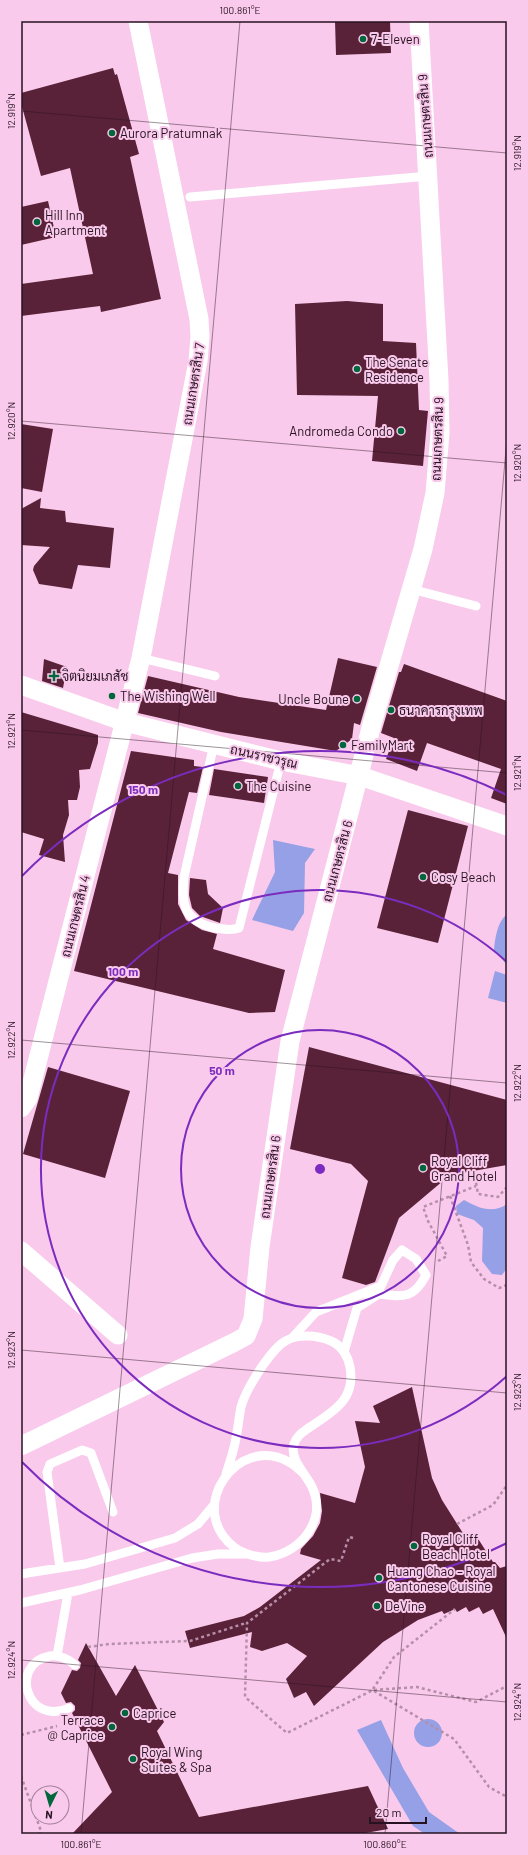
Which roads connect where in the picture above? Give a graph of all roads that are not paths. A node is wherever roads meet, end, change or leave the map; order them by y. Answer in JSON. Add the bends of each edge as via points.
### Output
{"nodes":[{"id":1,"x":138,"y":21,"type":"edge"},
{"id":2,"x":419,"y":21,"type":"edge"},
{"id":3,"x":429,"y":176,"type":"junction"},
{"id":4,"x":190,"y":197,"type":"dead end"},
{"id":5,"x":411,"y":589,"type":"junction"},
{"id":6,"x":476,"y":606,"type":"dead end"},
{"id":7,"x":141,"y":658,"type":"junction"},
{"id":8,"x":215,"y":676,"type":"dead end"},
{"id":9,"x":21,"y":685,"type":"edge"},
{"id":10,"x":124,"y":722,"type":"junction"},
{"id":11,"x":214,"y":744,"type":"junction"},
{"id":12,"x":281,"y":761,"type":"junction"},
{"id":13,"x":360,"y":776,"type":"junction"},
{"id":14,"x":507,"y":826,"type":"edge"},
{"id":15,"x":21,"y":1108,"type":"edge"},
{"id":16,"x":21,"y":1251,"type":"edge"},
{"id":17,"x":118,"y":1335,"type":"dead end"},
{"id":18,"x":292,"y":1338,"type":"junction"},
{"id":19,"x":344,"y":1352,"type":"junction"},
{"id":20,"x":21,"y":1446,"type":"edge"},
{"id":21,"x":303,"y":1473,"type":"junction"},
{"id":22,"x":226,"y":1474,"type":"junction"},
{"id":23,"x":214,"y":1505,"type":"junction"},
{"id":24,"x":113,"y":1512,"type":"dead end"},
{"id":25,"x":248,"y":1554,"type":"junction"},
{"id":26,"x":60,"y":1568,"type":"junction"},
{"id":27,"x":21,"y":1574,"type":"edge"},
{"id":28,"x":68,"y":1593,"type":"junction"},
{"id":29,"x":21,"y":1603,"type":"edge"},
{"id":30,"x":57,"y":1656,"type":"junction"},
{"id":31,"x":75,"y":1665,"type":"dead end"},
{"id":32,"x":69,"y":1708,"type":"dead end"}],
"edges":[{"from":1,"to":7,"type":"street","name":"ถนนเกษตรสิน 7","via":[[189,270],[200,337],[198,361]]},
{"from":2,"to":3,"type":"street","name":"ถนนเกษตรสิน 9"},
{"from":3,"to":4,"type":"lane"},
{"from":3,"to":5,"type":"street","name":"ถนนเกษตรสิน 9","via":[[440,432],[435,493]]},
{"from":5,"to":6,"type":"lane"},
{"from":5,"to":13,"type":"street","name":"ถนนเกษตรสิน 9","via":[[372,724]]},
{"from":7,"to":8,"type":"lane"},
{"from":7,"to":10,"type":"street","name":"ถนนเกษตรสิน 7"},
{"from":9,"to":10,"type":"street","name":"ถนนราชวรุณ"},
{"from":10,"to":11,"type":"street","name":"ถนนราชวรุณ"},
{"from":10,"to":15,"type":"street","name":"ถนนเกษตรสิน 4","via":[[28,1098]]},
{"from":11,"to":12,"type":"street","name":"ถนนราชวรุณ"},
{"from":11,"to":12,"type":"lane","via":[[182,896],[184,906],[191,917],[201,925],[226,930],[239,928]]},
{"from":12,"to":13,"type":"street","name":"ถนนราชวรุณ"},
{"from":13,"to":14,"type":"street","name":"ถนนราชวรุณ"},
{"from":13,"to":20,"type":"street","name":"ถนนเกษตรสิน 6","via":[[290,1042],[260,1247],[253,1319],[246,1336]]},
{"from":16,"to":17,"type":"street"},
{"from":18,"to":19,"type":"lane","via":[[320,1337],[332,1341]]},
{"from":18,"to":19,"type":"lane","via":[[316,1312],[380,1286],[393,1260],[402,1250],[416,1259],[426,1275],[419,1288],[403,1297],[379,1294],[357,1308]]},
{"from":18,"to":22,"type":"lane","via":[[282,1344],[256,1376],[242,1406]]},
{"from":19,"to":21,"type":"lane","via":[[349,1360],[352,1377],[349,1393],[329,1415],[297,1436],[293,1446],[294,1458]]},
{"from":21,"to":22,"type":"lane","via":[[289,1462],[273,1457],[256,1457],[239,1463]]},
{"from":21,"to":25,"type":"lane","via":[[312,1487],[316,1504],[314,1521],[306,1537],[295,1548],[280,1555],[264,1558]]},
{"from":22,"to":23,"type":"lane","via":[[217,1489]]},
{"from":23,"to":25,"type":"lane","via":[[216,1521],[223,1535],[234,1547]]},
{"from":23,"to":26,"type":"lane","via":[[198,1524],[175,1538],[85,1564]]},
{"from":24,"to":26,"type":"lane","via":[[91,1453],[82,1450],[50,1464],[47,1472]]},
{"from":25,"to":28,"type":"lane","via":[[218,1554],[192,1558]]},
{"from":26,"to":27,"type":"lane"},
{"from":28,"to":29,"type":"lane"},
{"from":28,"to":30,"type":"lane"},
{"from":30,"to":31,"type":"lane","via":[[70,1660]]},
{"from":30,"to":32,"type":"lane","via":[[43,1658],[34,1664],[26,1681],[27,1690],[31,1699],[45,1710],[54,1712]]}]}
